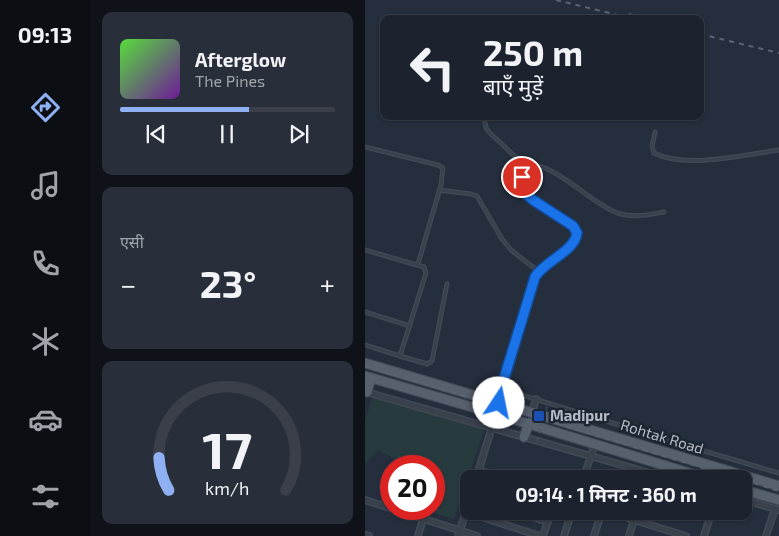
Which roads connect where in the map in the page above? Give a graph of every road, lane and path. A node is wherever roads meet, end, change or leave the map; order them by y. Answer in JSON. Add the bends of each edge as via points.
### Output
{"nodes":[{"id":1,"x":484,"y":120,"type":"edge"},
{"id":2,"x":655,"y":132,"type":"dead end"},
{"id":3,"x":365,"y":147,"type":"edge"},
{"id":4,"x":779,"y":150,"type":"edge"},
{"id":5,"x":526,"y":168,"type":"junction"},
{"id":6,"x":439,"y":190,"type":"junction"},
{"id":7,"x":664,"y":212,"type":"dead end"},
{"id":8,"x":365,"y":250,"type":"edge"},
{"id":9,"x":418,"y":265,"type":"junction"},
{"id":10,"x":538,"y":272,"type":"junction"},
{"id":11,"x":447,"y":284,"type":"dead end"},
{"id":12,"x":365,"y":312,"type":"edge"},
{"id":13,"x":409,"y":326,"type":"junction"},
{"id":14,"x":365,"y":345,"type":"edge"},
{"id":15,"x":401,"y":356,"type":"junction"},
{"id":16,"x":365,"y":363,"type":"edge"},
{"id":17,"x":368,"y":377,"type":"edge"},
{"id":18,"x":501,"y":391,"type":"junction"},
{"id":19,"x":366,"y":392,"type":"edge"},
{"id":20,"x":536,"y":399,"type":"junction"},
{"id":21,"x":499,"y":403,"type":"junction"},
{"id":22,"x":547,"y":406,"type":"dead end"},
{"id":23,"x":532,"y":412,"type":"junction"},
{"id":24,"x":496,"y":414,"type":"junction"},
{"id":25,"x":529,"y":423,"type":"junction"},
{"id":26,"x":492,"y":429,"type":"junction"},
{"id":27,"x":524,"y":437,"type":"junction"},
{"id":28,"x":539,"y":439,"type":"dead end"},
{"id":29,"x":595,"y":444,"type":"junction"},
{"id":30,"x":590,"y":455,"type":"junction"},
{"id":31,"x":479,"y":470,"type":"edge"},
{"id":32,"x":586,"y":470,"type":"edge"},
{"id":33,"x":641,"y":470,"type":"edge"},
{"id":34,"x":680,"y":470,"type":"edge"},
{"id":35,"x":779,"y":472,"type":"edge"},
{"id":36,"x":779,"y":486,"type":"edge"},
{"id":37,"x":752,"y":494,"type":"edge"},
{"id":38,"x":365,"y":500,"type":"edge"},
{"id":39,"x":752,"y":502,"type":"edge"},
{"id":40,"x":380,"y":505,"type":"edge"},
{"id":41,"x":778,"y":507,"type":"edge"},
{"id":42,"x":423,"y":520,"type":"edge"},
{"id":43,"x":426,"y":520,"type":"edge"},
{"id":44,"x":463,"y":520,"type":"edge"},
{"id":45,"x":491,"y":520,"type":"edge"},
{"id":46,"x":541,"y":520,"type":"edge"},
{"id":47,"x":569,"y":520,"type":"edge"},
{"id":48,"x":599,"y":520,"type":"edge"},
{"id":49,"x":634,"y":520,"type":"joint"},
{"id":50,"x":709,"y":520,"type":"edge"},
{"id":51,"x":548,"y":522,"type":"joint"},
{"id":52,"x":664,"y":530,"type":"junction"},
{"id":53,"x":459,"y":533,"type":"edge"},
{"id":54,"x":365,"y":534,"type":"edge"},
{"id":55,"x":369,"y":536,"type":"edge"},
{"id":56,"x":418,"y":536,"type":"edge"},
{"id":57,"x":477,"y":536,"type":"edge"},
{"id":58,"x":541,"y":536,"type":"edge"},
{"id":59,"x":564,"y":536,"type":"edge"},
{"id":60,"x":593,"y":536,"type":"edge"},
{"id":61,"x":629,"y":536,"type":"edge"},
{"id":62,"x":662,"y":536,"type":"edge"},
{"id":63,"x":686,"y":536,"type":"edge"},
{"id":64,"x":704,"y":536,"type":"edge"},
{"id":65,"x":766,"y":536,"type":"edge"}],
"edges":[{"from":1,"to":5,"type":"lane","via":[[489,132]]},
{"from":2,"to":4,"type":"lane","via":[[652,150],[679,160],[696,161]]},
{"from":3,"to":6,"type":"lane","via":[[441,166],[444,171]]},
{"from":5,"to":7,"type":"lane","via":[[533,165],[551,172],[621,214]]},
{"from":5,"to":10,"type":"lane","via":[[520,183],[526,194],[573,226],[577,233],[573,244]]},
{"from":6,"to":9,"type":"lane"},
{"from":6,"to":10,"type":"lane","via":[[477,196],[502,239]]},
{"from":8,"to":9,"type":"lane"},
{"from":9,"to":13,"type":"lane","via":[[424,267],[426,273]]},
{"from":10,"to":18,"type":"lane"},
{"from":11,"to":15,"type":"lane","via":[[433,361],[422,364]]},
{"from":12,"to":13,"type":"lane"},
{"from":13,"to":15,"type":"lane"},
{"from":14,"to":15,"type":"lane"},
{"from":16,"to":21,"type":"main road","name":"Rohtak Road"},
{"from":17,"to":19,"type":"main road"},
{"from":17,"to":24,"type":"main road","name":"Rohtak Road"},
{"from":18,"to":20,"type":"lane"},
{"from":18,"to":21,"type":"lane"},
{"from":19,"to":26,"type":"street"},
{"from":20,"to":23,"type":"street"},
{"from":20,"to":35,"type":"lane"},
{"from":21,"to":23,"type":"main road","name":"Rohtak Road"},
{"from":21,"to":24,"type":"lane"},
{"from":22,"to":28,"type":"path","bridge":true,"via":[[537,441]]},
{"from":23,"to":36,"type":"main road","name":"Rohtak Road"},
{"from":24,"to":25,"type":"main road","name":"Rohtak Road"},
{"from":24,"to":26,"type":"street"},
{"from":25,"to":27,"type":"main road"},
{"from":25,"to":29,"type":"main road","name":"Rohtak Road"},
{"from":26,"to":27,"type":"street"},
{"from":26,"to":31,"type":"street"},
{"from":27,"to":30,"type":"street"},
{"from":29,"to":30,"type":"street"},
{"from":29,"to":34,"type":"main road","name":"Rohtak Road"},
{"from":30,"to":32,"type":"street"},
{"from":30,"to":33,"type":"street"},
{"from":37,"to":41,"type":"main road"},
{"from":38,"to":40,"type":"street"},
{"from":39,"to":41,"type":"street"},
{"from":41,"to":65,"type":"street"},
{"from":42,"to":56,"type":"street"},
{"from":43,"to":53,"type":"street"},
{"from":44,"to":53,"type":"street"},
{"from":45,"to":58,"type":"street"},
{"from":46,"to":51,"type":"street"},
{"from":47,"to":59,"type":"street"},
{"from":48,"to":60,"type":"street"},
{"from":49,"to":52,"type":"street"},
{"from":49,"to":61,"type":"street"},
{"from":50,"to":64,"type":"street"},
{"from":51,"to":58,"type":"street"},
{"from":52,"to":62,"type":"street"},
{"from":52,"to":63,"type":"street"},
{"from":53,"to":57,"type":"street"},
{"from":54,"to":55,"type":"street"}]}
